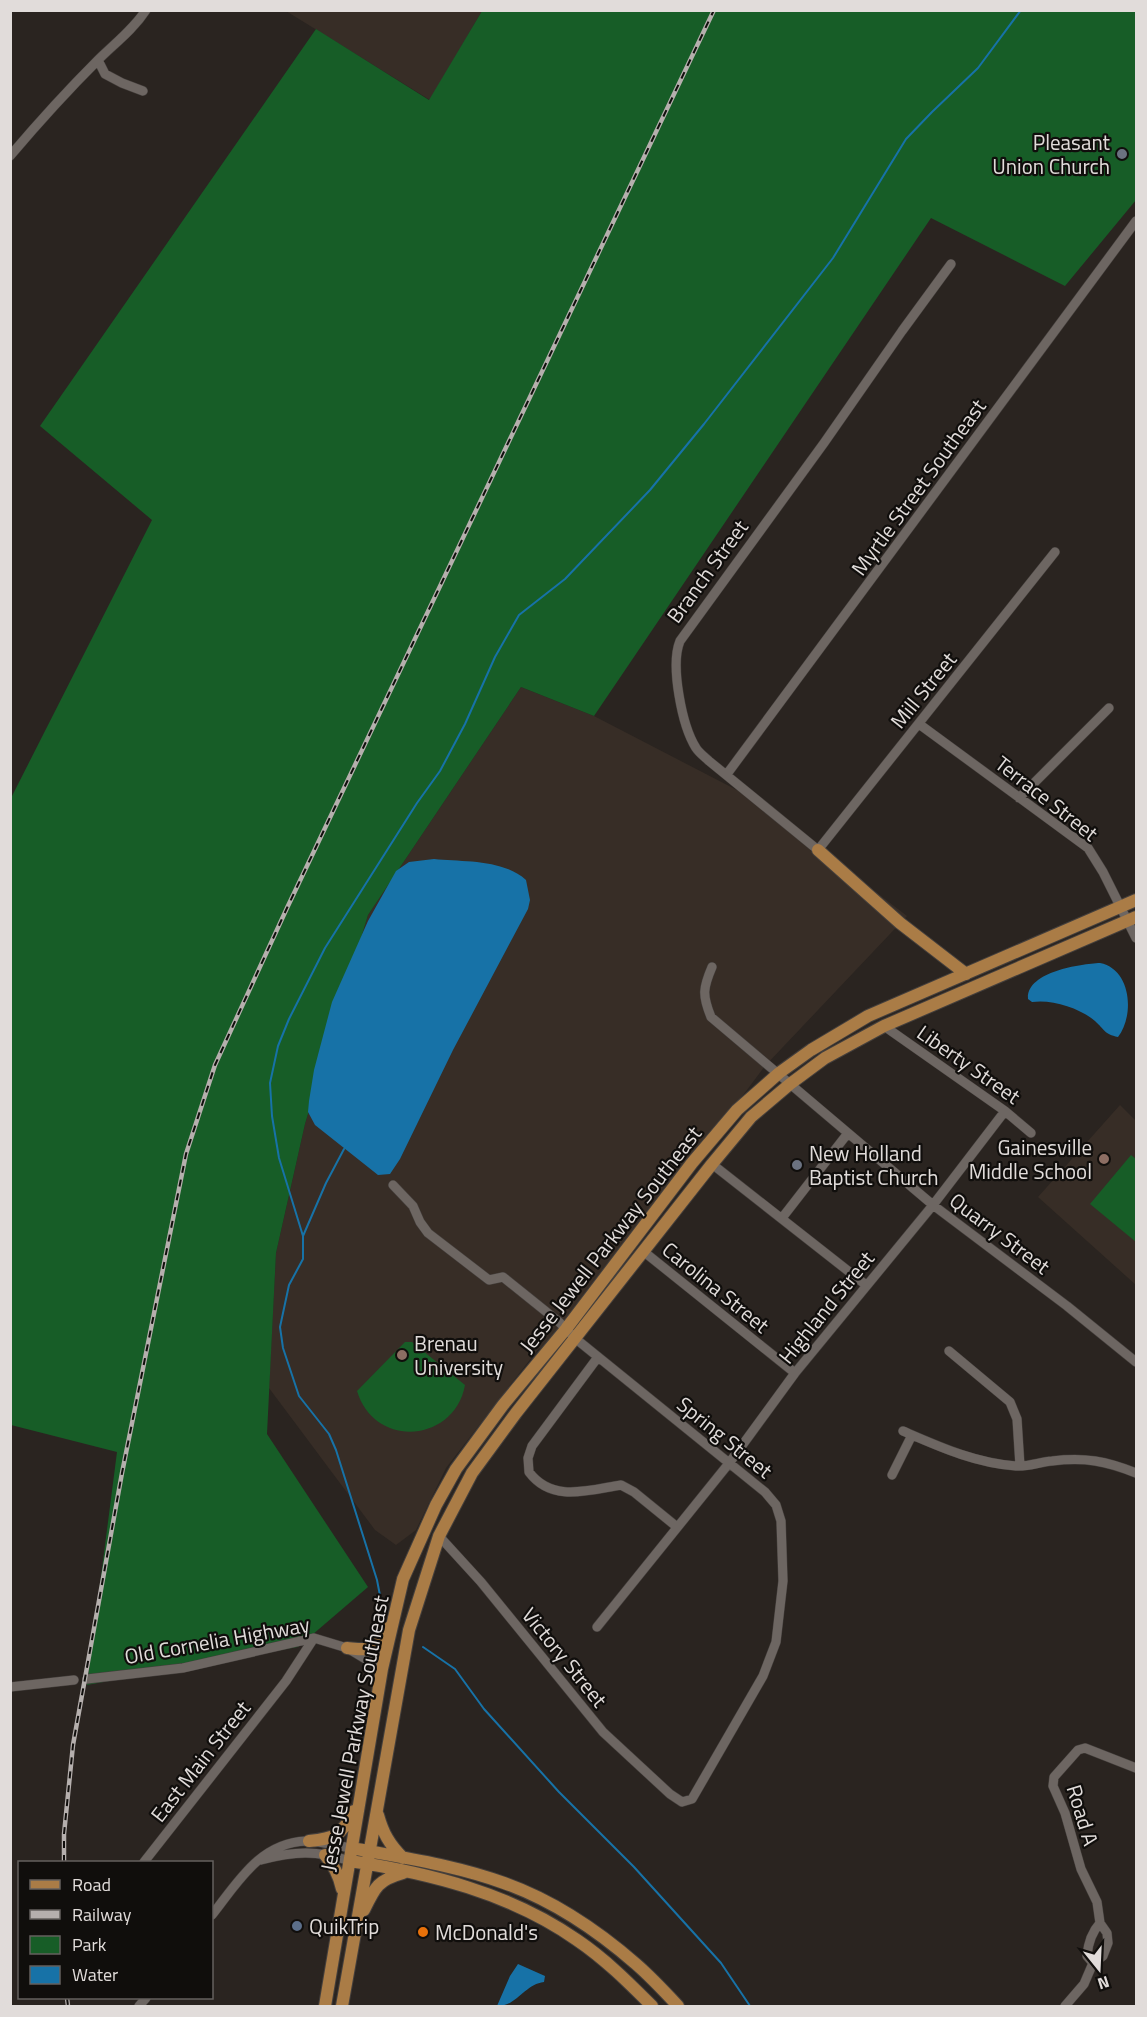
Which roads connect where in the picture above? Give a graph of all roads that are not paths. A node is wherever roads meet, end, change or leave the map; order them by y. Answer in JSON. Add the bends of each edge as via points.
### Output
{"nodes":[{"id":1,"x":146,"y":10,"type":"edge"},
{"id":2,"x":98,"y":60,"type":"junction"},
{"id":3,"x":143,"y":91,"type":"dead end"},
{"id":4,"x":10,"y":156,"type":"edge"},
{"id":5,"x":1135,"y":228,"type":"edge"},
{"id":6,"x":951,"y":264,"type":"dead end"},
{"id":7,"x":1056,"y":552,"type":"dead end"},
{"id":8,"x":1109,"y":708,"type":"dead end"},
{"id":9,"x":920,"y":724,"type":"junction"},
{"id":10,"x":727,"y":774,"type":"junction"},
{"id":11,"x":1019,"y":798,"type":"junction"},
{"id":12,"x":818,"y":850,"type":"junction"},
{"id":13,"x":1137,"y":900,"type":"edge"},
{"id":14,"x":1120,"y":906,"type":"junction"},
{"id":15,"x":1132,"y":919,"type":"edge"},
{"id":16,"x":1137,"y":938,"type":"edge"},
{"id":17,"x":712,"y":967,"type":"dead end"},
{"id":18,"x":966,"y":974,"type":"junction"},
{"id":19,"x":885,"y":1026,"type":"junction"},
{"id":20,"x":779,"y":1073,"type":"junction"},
{"id":21,"x":790,"y":1084,"type":"junction"},
{"id":22,"x":1005,"y":1111,"type":"junction"},
{"id":23,"x":848,"y":1133,"type":"junction"},
{"id":24,"x":1031,"y":1133,"type":"dead end"},
{"id":25,"x":712,"y":1164,"type":"junction"},
{"id":26,"x":393,"y":1185,"type":"dead end"},
{"id":27,"x":933,"y":1205,"type":"junction"},
{"id":28,"x":782,"y":1218,"type":"junction"},
{"id":29,"x":643,"y":1251,"type":"junction"},
{"id":30,"x":866,"y":1285,"type":"junction"},
{"id":31,"x":566,"y":1329,"type":"junction"},
{"id":32,"x":576,"y":1339,"type":"junction"},
{"id":33,"x":949,"y":1351,"type":"dead end"},
{"id":34,"x":598,"y":1357,"type":"junction"},
{"id":35,"x":1137,"y":1362,"type":"edge"},
{"id":36,"x":795,"y":1373,"type":"junction"},
{"id":37,"x":730,"y":1462,"type":"junction"},
{"id":38,"x":1020,"y":1466,"type":"junction"},
{"id":39,"x":1137,"y":1473,"type":"edge"},
{"id":40,"x":892,"y":1475,"type":"dead end"},
{"id":41,"x":677,"y":1527,"type":"junction"},
{"id":42,"x":439,"y":1536,"type":"junction"},
{"id":43,"x":397,"y":1604,"type":"junction"},
{"id":44,"x":597,"y":1627,"type":"dead end"},
{"id":45,"x":314,"y":1638,"type":"junction"},
{"id":46,"x":346,"y":1648,"type":"junction"},
{"id":47,"x":382,"y":1669,"type":"junction"},
{"id":48,"x":87,"y":1678,"type":"dead end"},
{"id":49,"x":74,"y":1680,"type":"dead end"},
{"id":50,"x":10,"y":1688,"type":"edge"},
{"id":51,"x":1137,"y":1768,"type":"edge"},
{"id":52,"x":670,"y":1794,"type":"joint"},
{"id":53,"x":359,"y":1802,"type":"junction"},
{"id":54,"x":377,"y":1810,"type":"junction"},
{"id":55,"x":309,"y":1841,"type":"junction"},
{"id":56,"x":352,"y":1848,"type":"junction"},
{"id":57,"x":325,"y":1855,"type":"junction"},
{"id":58,"x":369,"y":1858,"type":"junction"},
{"id":59,"x":403,"y":1858,"type":"junction"},
{"id":60,"x":146,"y":1861,"type":"edge"},
{"id":61,"x":259,"y":1861,"type":"junction"},
{"id":62,"x":350,"y":1861,"type":"junction"},
{"id":63,"x":405,"y":1872,"type":"junction"},
{"id":64,"x":343,"y":1893,"type":"junction"},
{"id":65,"x":213,"y":1914,"type":"edge"},
{"id":66,"x":1100,"y":1923,"type":"junction"},
{"id":67,"x":357,"y":1928,"type":"junction"},
{"id":68,"x":1094,"y":1963,"type":"junction"},
{"id":69,"x":325,"y":2007,"type":"edge"},
{"id":70,"x":342,"y":2007,"type":"edge"},
{"id":71,"x":652,"y":2007,"type":"edge"},
{"id":72,"x":678,"y":2007,"type":"edge"},
{"id":73,"x":1065,"y":2007,"type":"edge"}],
"edges":[{"from":1,"to":2,"type":"street"},
{"from":2,"to":3,"type":"street","via":[[105,74]]},
{"from":2,"to":4,"type":"street"},
{"from":5,"to":10,"type":"street","name":"Myrtle Street Southeast"},
{"from":6,"to":10,"type":"street","name":"Branch Street","via":[[680,641],[675,672],[684,716],[696,747]]},
{"from":7,"to":9,"type":"street","name":"Mill Street"},
{"from":8,"to":11,"type":"street"},
{"from":9,"to":11,"type":"street","name":"Terrace Street"},
{"from":9,"to":12,"type":"street","name":"Mill Street"},
{"from":10,"to":12,"type":"street","name":"Branch Street"},
{"from":11,"to":14,"type":"street","name":"Terrace Street","via":[[1088,848]]},
{"from":12,"to":18,"type":"main road","name":"Branch Street","via":[[900,923]]},
{"from":13,"to":14,"type":"main road","name":"Jesse Jewell Parkway Southeast"},
{"from":14,"to":15,"type":"street","name":"Terrace Street"},
{"from":14,"to":18,"type":"main road","name":"Jesse Jewell Parkway Southeast"},
{"from":15,"to":16,"type":"street","name":"Terrace Street"},
{"from":15,"to":19,"type":"main road","name":"Jesse Jewell Parkway Southeast"},
{"from":17,"to":20,"type":"street","name":"Quarry Street","via":[[704,986],[711,1017]]},
{"from":18,"to":20,"type":"main road","name":"Jesse Jewell Parkway Southeast","via":[[868,1016]]},
{"from":19,"to":21,"type":"main road","name":"Jesse Jewell Parkway Southeast","via":[[825,1058]]},
{"from":19,"to":22,"type":"street","name":"Liberty Street"},
{"from":20,"to":21,"type":"street","name":"Quarry Street"},
{"from":20,"to":31,"type":"main road","name":"Jesse Jewell Parkway Southeast","via":[[737,1110],[692,1163]]},
{"from":21,"to":23,"type":"street","name":"Quarry Street"},
{"from":21,"to":25,"type":"main road","name":"Jesse Jewell Parkway Southeast","via":[[752,1117]]},
{"from":22,"to":24,"type":"street","name":"Liberty Street"},
{"from":22,"to":27,"type":"street","name":"Highland Street"},
{"from":23,"to":27,"type":"street","name":"Quarry Street"},
{"from":23,"to":28,"type":"street"},
{"from":25,"to":28,"type":"street"},
{"from":25,"to":29,"type":"main road","name":"Jesse Jewell Parkway Southeast"},
{"from":26,"to":31,"type":"street","name":"Spring Street","via":[[413,1206],[428,1233],[489,1280],[503,1277]]},
{"from":27,"to":30,"type":"street","name":"Highland Street"},
{"from":27,"to":35,"type":"street","name":"Quarry Street"},
{"from":28,"to":30,"type":"street"},
{"from":29,"to":32,"type":"main road","name":"Jesse Jewell Parkway Southeast"},
{"from":29,"to":36,"type":"street","name":"Carolina Street"},
{"from":30,"to":36,"type":"street","name":"Highland Street"},
{"from":31,"to":32,"type":"street","name":"Spring Street"},
{"from":31,"to":43,"type":"main road","name":"Jesse Jewell Parkway Southeast","via":[[456,1469],[420,1539]]},
{"from":32,"to":34,"type":"street","name":"Spring Street"},
{"from":32,"to":42,"type":"main road","name":"Jesse Jewell Parkway Southeast","via":[[472,1473]]},
{"from":33,"to":38,"type":"street","via":[[1010,1402],[1017,1419]]},
{"from":34,"to":37,"type":"street","name":"Spring Street"},
{"from":34,"to":41,"type":"street","via":[[532,1446],[529,1472],[542,1484],[576,1494],[621,1485]]},
{"from":36,"to":37,"type":"street","name":"Highland Street"},
{"from":37,"to":41,"type":"street","name":"Highland Street"},
{"from":37,"to":52,"type":"street","name":"Spring Street","via":[[765,1492],[776,1505],[781,1521],[783,1581],[776,1642],[763,1676],[692,1799],[682,1802]]},
{"from":38,"to":39,"type":"street","via":[[1077,1458]]},
{"from":38,"to":40,"type":"street","via":[[988,1463],[907,1433]]},
{"from":41,"to":44,"type":"street","name":"Highland Street"},
{"from":42,"to":52,"type":"street","name":"Victory Street","via":[[603,1732]]},
{"from":42,"to":54,"type":"main road","name":"Jesse Jewell Parkway Southeast","via":[[409,1630]]},
{"from":43,"to":46,"type":"main road","via":[[389,1613],[380,1644],[366,1651]]},
{"from":43,"to":47,"type":"main road","name":"Jesse Jewell Parkway Southeast"},
{"from":45,"to":46,"type":"street","name":"Old Cornelia Highway"},
{"from":45,"to":48,"type":"street","name":"Old Cornelia Highway","via":[[183,1668]]},
{"from":45,"to":60,"type":"street","name":"East Main Street"},
{"from":46,"to":47,"type":"street","name":"Old Cornelia Highway"},
{"from":47,"to":53,"type":"main road","name":"Jesse Jewell Parkway Southeast"},
{"from":49,"to":50,"type":"street"},
{"from":51,"to":66,"type":"street","name":"Road A","via":[[1085,1748],[1078,1750],[1054,1777],[1053,1786],[1081,1869],[1097,1902]]},
{"from":53,"to":55,"type":"main road","via":[[343,1831],[332,1838]]},
{"from":53,"to":56,"type":"main road","name":"Jesse Jewell Parkway Southeast"},
{"from":54,"to":58,"type":"main road","name":"Jesse Jewell Parkway Southeast"},
{"from":54,"to":59,"type":"main road","via":[[387,1841]]},
{"from":55,"to":56,"type":"street"},
{"from":55,"to":61,"type":"street","via":[[286,1843]]},
{"from":56,"to":58,"type":"main road"},
{"from":56,"to":62,"type":"main road","name":"Jesse Jewell Parkway Southeast"},
{"from":57,"to":61,"type":"street","via":[[285,1854]]},
{"from":57,"to":62,"type":"street"},
{"from":57,"to":64,"type":"main road","via":[[333,1863]]},
{"from":58,"to":59,"type":"main road"},
{"from":58,"to":62,"type":"main road"},
{"from":58,"to":63,"type":"main road"},
{"from":58,"to":67,"type":"main road","name":"Jesse Jewell Parkway Southeast"},
{"from":59,"to":72,"type":"main road","via":[[490,1878],[549,1904],[638,1965]]},
{"from":61,"to":65,"type":"street","via":[[247,1869]]},
{"from":62,"to":64,"type":"main road","name":"Jesse Jewell Parkway Southeast"},
{"from":63,"to":67,"type":"main road","via":[[378,1884]]},
{"from":63,"to":71,"type":"main road","via":[[481,1891],[541,1917],[594,1952]]},
{"from":64,"to":69,"type":"main road","name":"Jesse Jewell Parkway Southeast"},
{"from":66,"to":68,"type":"street","via":[[1092,1932],[1088,1948],[1087,1956]]},
{"from":66,"to":68,"type":"street","name":"Road A","via":[[1108,1943]]},
{"from":67,"to":70,"type":"main road","name":"Jesse Jewell Parkway Southeast"},
{"from":68,"to":73,"type":"street","name":"Road A","via":[[1084,1984]]}]}
